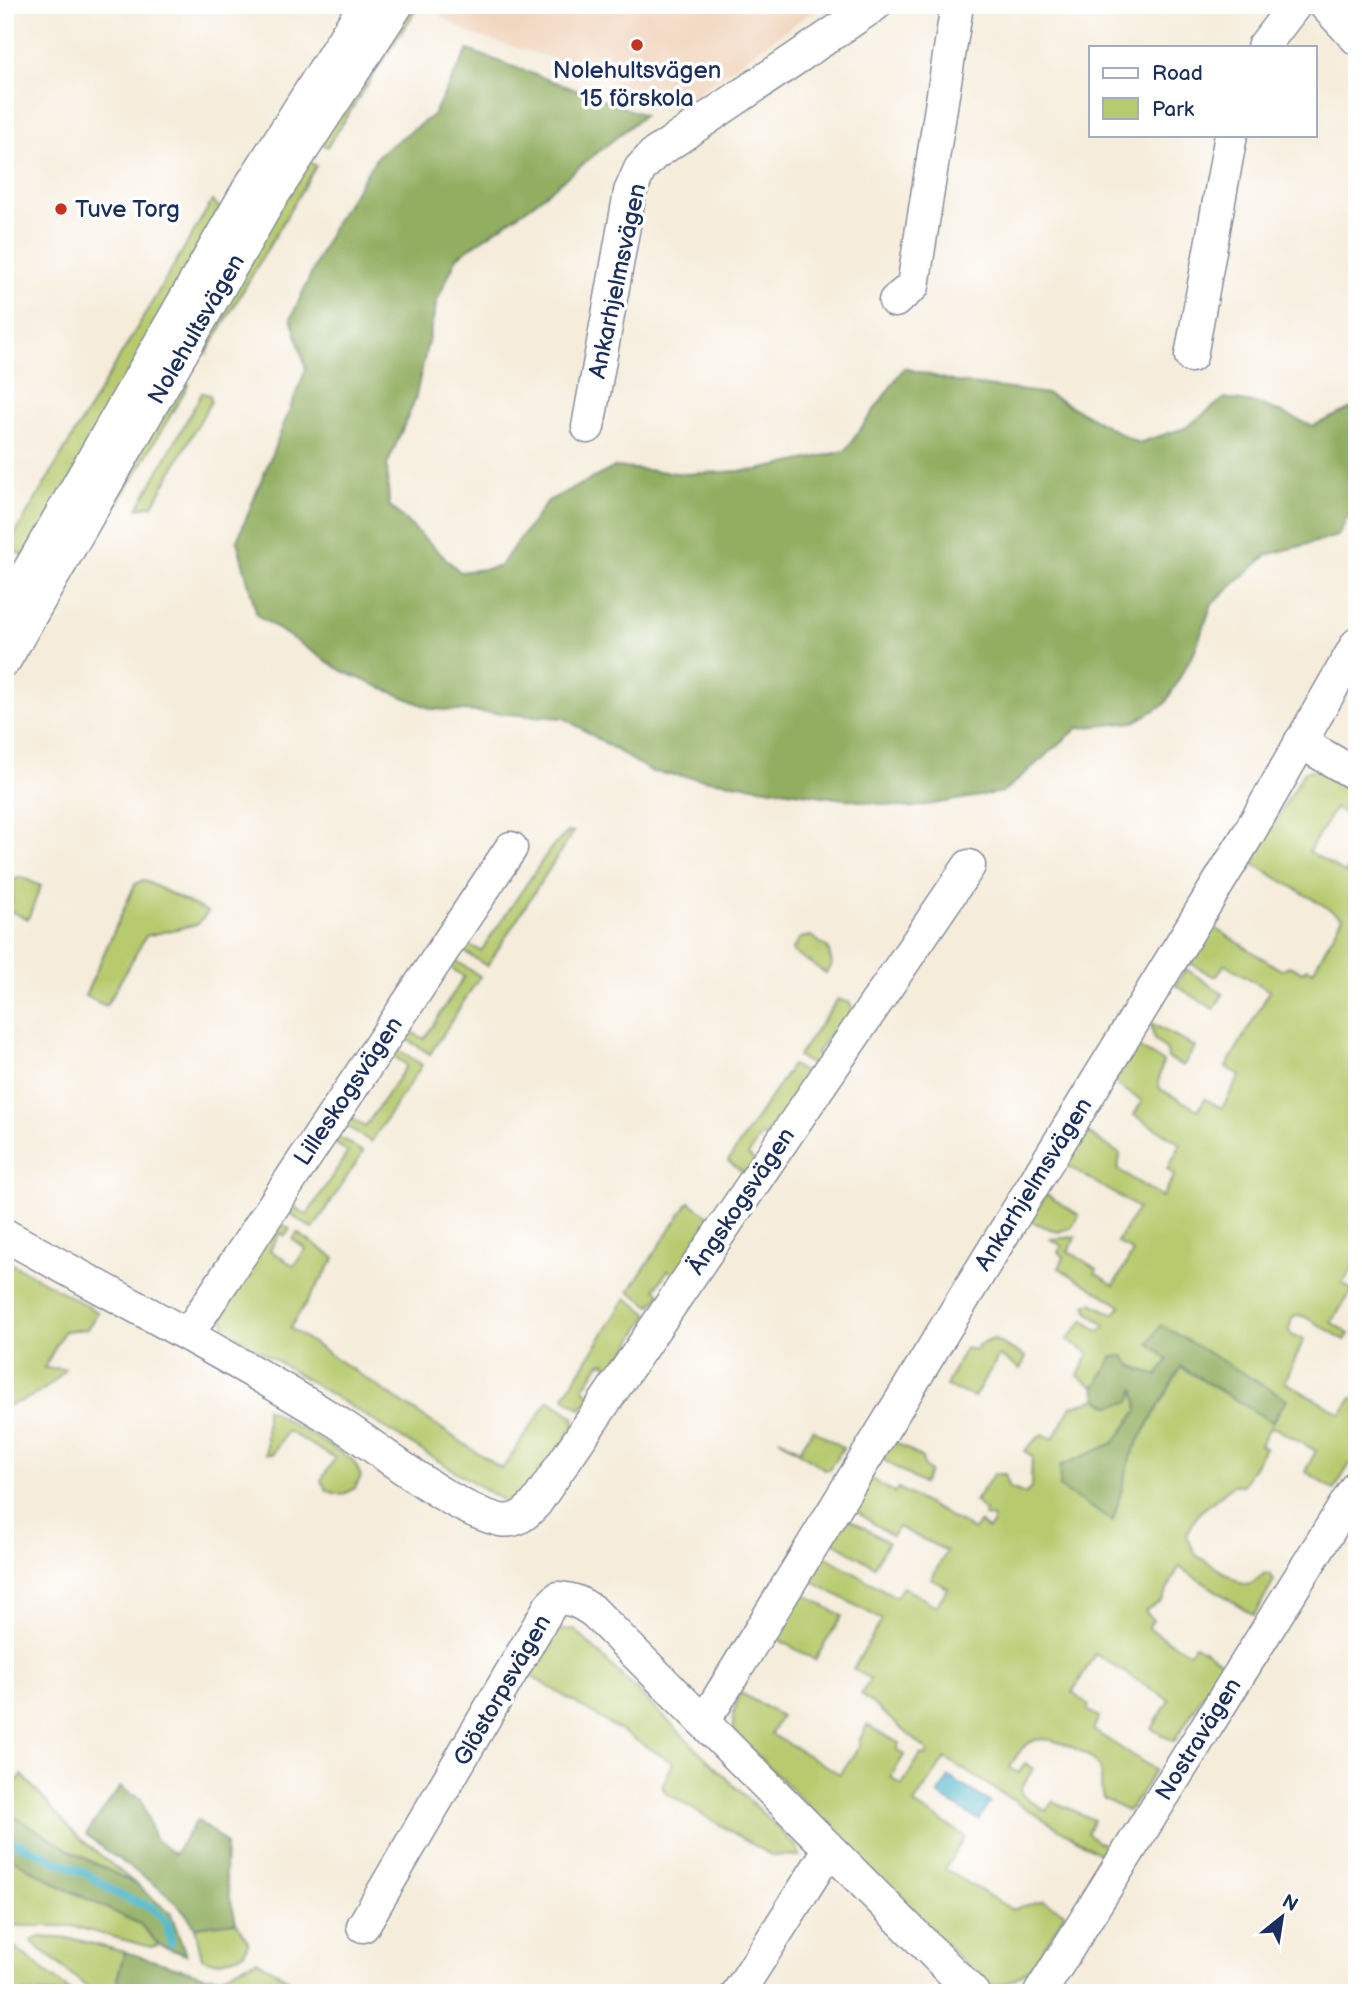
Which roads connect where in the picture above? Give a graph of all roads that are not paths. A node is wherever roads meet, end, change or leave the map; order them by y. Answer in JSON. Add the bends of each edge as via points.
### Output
{"nodes":[{"id":1,"x":365,"y":5,"type":"edge"},
{"id":2,"x":397,"y":5,"type":"edge"},
{"id":3,"x":874,"y":5,"type":"edge"},
{"id":4,"x":957,"y":5,"type":"edge"},
{"id":5,"x":1295,"y":5,"type":"edge"},
{"id":6,"x":1325,"y":5,"type":"edge"},
{"id":7,"x":1357,"y":39,"type":"edge"},
{"id":8,"x":1264,"y":46,"type":"edge"},
{"id":9,"x":1231,"y":136,"type":"edge"},
{"id":10,"x":895,"y":301,"type":"dead end"},
{"id":11,"x":1191,"y":356,"type":"dead end"},
{"id":12,"x":588,"y":427,"type":"dead end"},
{"id":13,"x":5,"y":612,"type":"edge"},
{"id":14,"x":1357,"y":644,"type":"edge"},
{"id":15,"x":7,"y":655,"type":"edge"},
{"id":16,"x":1300,"y":742,"type":"junction"},
{"id":17,"x":1357,"y":775,"type":"edge"},
{"id":18,"x":511,"y":848,"type":"dead end"},
{"id":19,"x":969,"y":866,"type":"dead end"},
{"id":20,"x":5,"y":1235,"type":"edge"},
{"id":21,"x":188,"y":1334,"type":"junction"},
{"id":22,"x":1357,"y":1486,"type":"edge"},
{"id":23,"x":702,"y":1720,"type":"junction"},
{"id":24,"x":829,"y":1850,"type":"junction"},
{"id":25,"x":363,"y":1926,"type":"dead end"},
{"id":26,"x":738,"y":1993,"type":"edge"},
{"id":27,"x":973,"y":1993,"type":"edge"},
{"id":28,"x":1040,"y":1993,"type":"edge"}],
"edges":[{"from":1,"to":13,"type":"street","name":"Nolehultsvägen","via":[[249,188]]},
{"from":2,"to":15,"type":"street","name":"Nolehultsvägen","via":[[269,201]]},
{"from":3,"to":12,"type":"street","name":"Ankarhjelmsvägen","via":[[653,155],[640,169],[630,192]]},
{"from":4,"to":10,"type":"street","via":[[913,286]]},
{"from":5,"to":8,"type":"street"},
{"from":6,"to":7,"type":"street"},
{"from":9,"to":11,"type":"street"},
{"from":14,"to":16,"type":"street","name":"Ankarhjelmsvägen"},
{"from":16,"to":17,"type":"street"},
{"from":16,"to":23,"type":"street","name":"Ankarhjelmsvägen","via":[[1214,890]]},
{"from":18,"to":21,"type":"street","name":"Lilleskogsvägen"},
{"from":19,"to":21,"type":"street","name":"Ängskogsvägen","via":[[524,1517],[503,1521],[454,1500],[337,1422]]},
{"from":20,"to":21,"type":"street"},
{"from":22,"to":28,"type":"street","name":"Nostravägen"},
{"from":23,"to":24,"type":"street","name":"Glöstorpsvägen"},
{"from":23,"to":25,"type":"street","name":"Glöstorpsvägen","via":[[594,1612],[578,1600],[558,1598]]},
{"from":24,"to":26,"type":"street"},
{"from":24,"to":27,"type":"street","name":"Glöstorpsvägen"}]}
